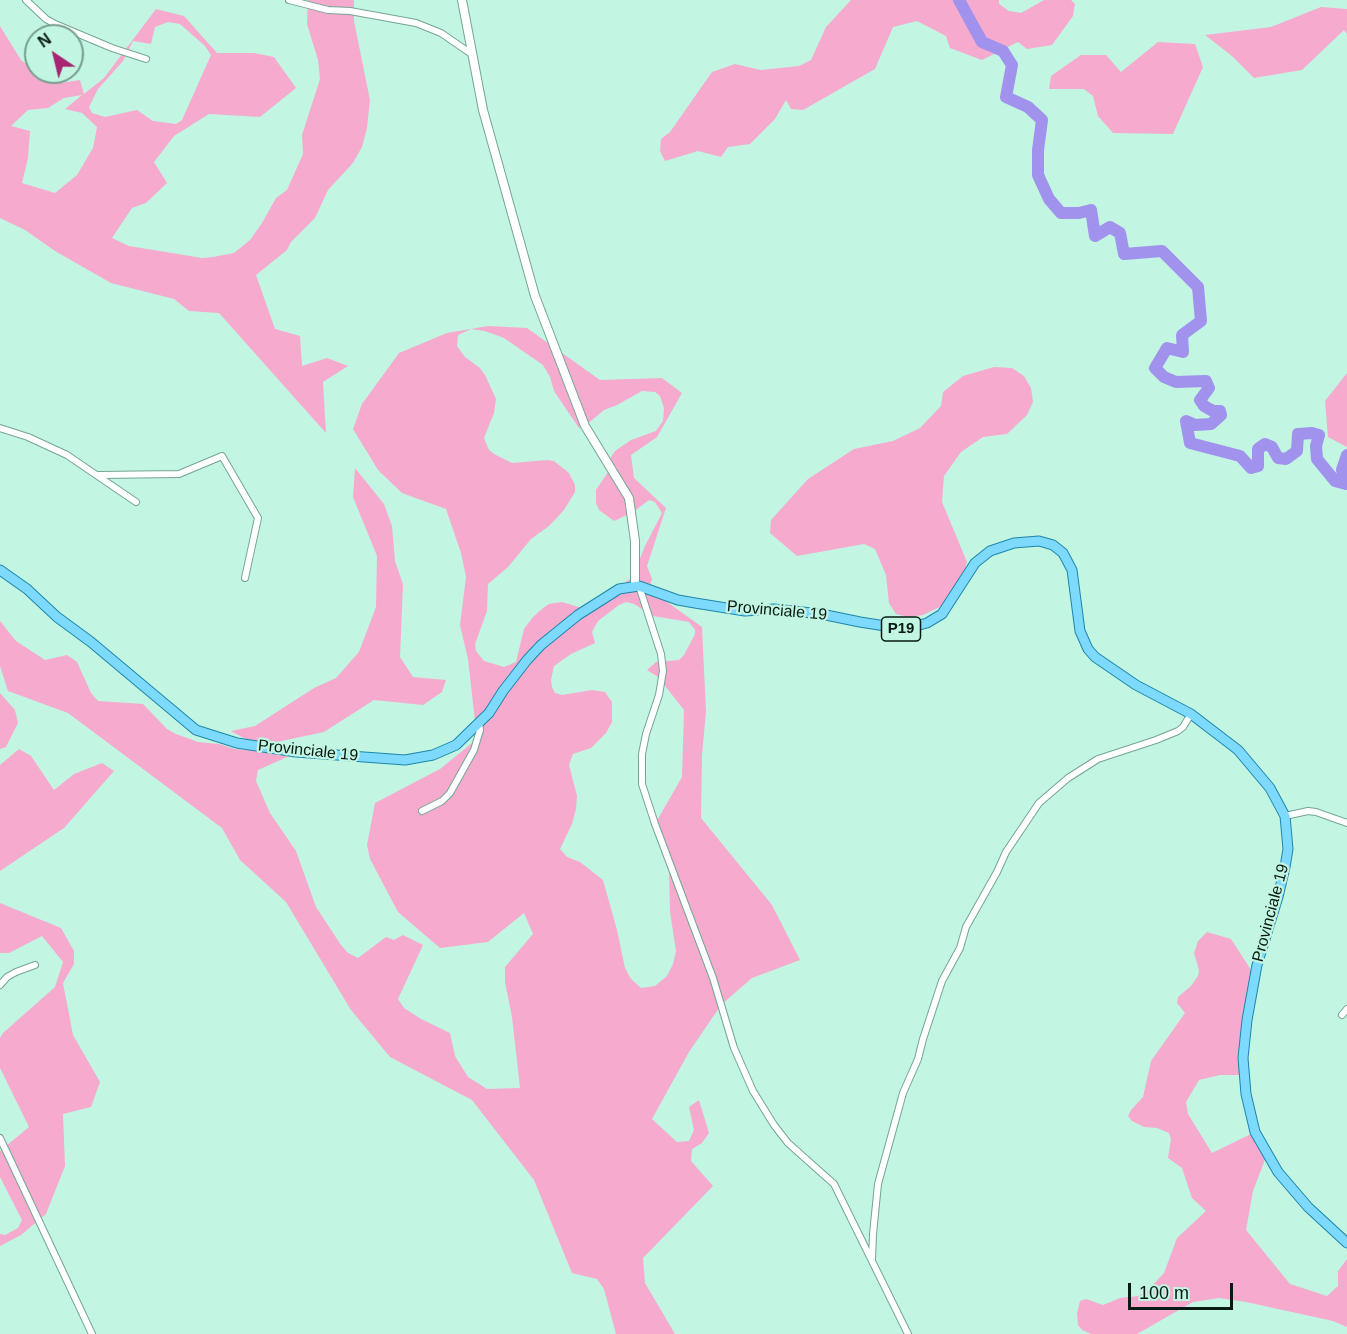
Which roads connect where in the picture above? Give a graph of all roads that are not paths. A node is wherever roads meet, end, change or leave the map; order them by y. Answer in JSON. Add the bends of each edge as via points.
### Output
{"nodes":[{"id":1,"x":26,"y":0,"type":"edge"},
{"id":2,"x":289,"y":0,"type":"edge"},
{"id":3,"x":462,"y":0,"type":"edge"},
{"id":4,"x":473,"y":55,"type":"junction"},
{"id":5,"x":146,"y":58,"type":"dead end"},
{"id":6,"x":0,"y":428,"type":"edge"},
{"id":7,"x":99,"y":475,"type":"junction"},
{"id":8,"x":136,"y":502,"type":"dead end"},
{"id":9,"x":0,"y":570,"type":"edge"},
{"id":10,"x":245,"y":578,"type":"dead end"},
{"id":11,"x":637,"y":586,"type":"junction"},
{"id":12,"x":1191,"y":714,"type":"junction"},
{"id":13,"x":479,"y":723,"type":"junction"},
{"id":14,"x":422,"y":811,"type":"dead end"},
{"id":15,"x":1285,"y":816,"type":"junction"},
{"id":16,"x":1347,"y":823,"type":"edge"},
{"id":17,"x":34,"y":965,"type":"dead end"},
{"id":18,"x":0,"y":985,"type":"edge"},
{"id":19,"x":0,"y":1138,"type":"edge"},
{"id":20,"x":1347,"y":1242,"type":"edge"},
{"id":21,"x":872,"y":1263,"type":"junction"},
{"id":22,"x":92,"y":1334,"type":"edge"},
{"id":23,"x":908,"y":1334,"type":"edge"}],
"edges":[{"from":1,"to":5,"type":"street","via":[[46,20]]},
{"from":2,"to":4,"type":"street","via":[[328,10],[416,22],[441,33]]},
{"from":3,"to":4,"type":"street"},
{"from":4,"to":11,"type":"street","via":[[483,110],[535,296],[585,426],[629,498]]},
{"from":6,"to":7,"type":"street","via":[[67,455]]},
{"from":7,"to":8,"type":"street"},
{"from":7,"to":10,"type":"street","via":[[178,474],[222,456],[258,518]]},
{"from":9,"to":13,"type":"main road","name":"Provinciale 19","via":[[189,725],[210,735],[296,752],[405,760],[433,755],[456,745]]},
{"from":11,"to":12,"type":"main road","name":"Provinciale 19","number":"P19","via":[[695,603],[821,614],[903,629],[927,623],[942,614],[984,555],[1014,543],[1044,542],[1063,553],[1072,570],[1080,631],[1088,649],[1129,680]]},
{"from":11,"to":13,"type":"main road","name":"Provinciale 19","via":[[611,593],[542,645]]},
{"from":11,"to":21,"type":"street","via":[[663,663],[662,683],[642,754],[646,798],[713,978],[734,1048],[753,1091],[788,1143],[834,1184]]},
{"from":12,"to":15,"type":"main road","name":"Provinciale 19","number":"P19","via":[[1238,750],[1270,788]]},
{"from":12,"to":21,"type":"street","via":[[1178,731],[1098,759],[1068,777],[1039,803],[1006,852],[942,981],[903,1093],[879,1184]]},
{"from":13,"to":14,"type":"street","via":[[474,750],[450,793]]},
{"from":15,"to":16,"type":"street","via":[[1316,812]]},
{"from":15,"to":20,"type":"main road","name":"Provinciale 19","number":"P19","via":[[1285,867],[1257,965],[1247,1020],[1243,1058],[1246,1094],[1255,1132],[1278,1172],[1308,1207]]},
{"from":17,"to":18,"type":"street","via":[[16,972]]},
{"from":19,"to":22,"type":"street"},
{"from":21,"to":23,"type":"street"}]}
